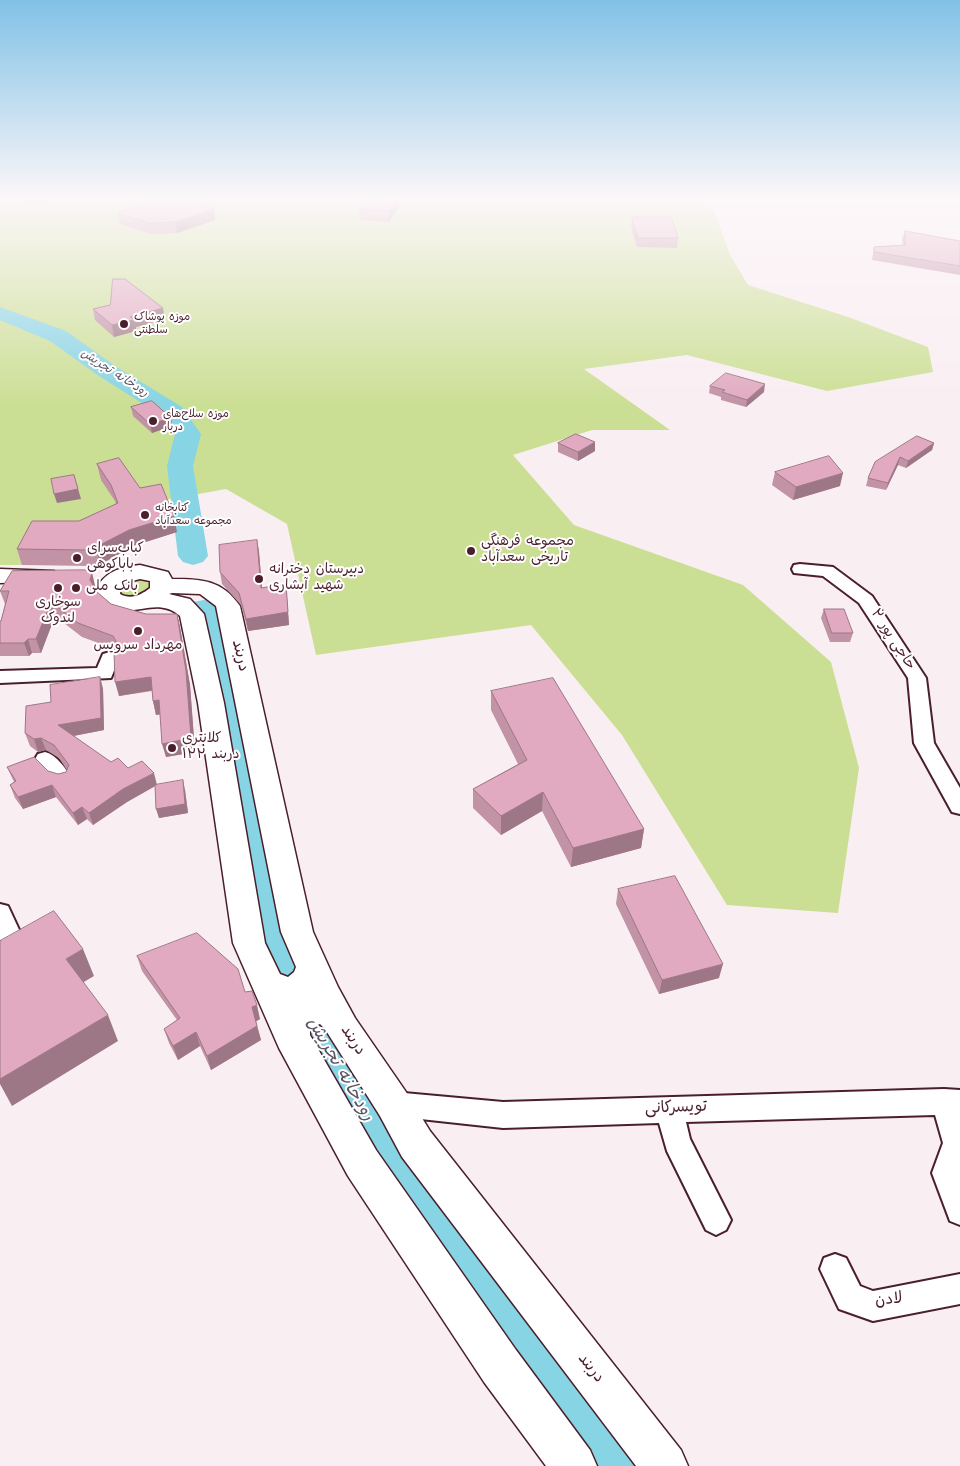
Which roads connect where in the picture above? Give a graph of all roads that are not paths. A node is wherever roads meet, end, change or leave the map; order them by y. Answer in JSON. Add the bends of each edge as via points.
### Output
{"nodes":[{"id":1,"x":800,"y":569,"type":"dead end"},
{"id":2,"x":64,"y":575,"type":"edge"},
{"id":3,"x":102,"y":578,"type":"dead end"},
{"id":4,"x":3,"y":582,"type":"edge"},
{"id":5,"x":158,"y":592,"type":"junction"},
{"id":6,"x":110,"y":658,"type":"dead end"},
{"id":7,"x":0,"y":677,"type":"edge"},
{"id":8,"x":44,"y":759,"type":"dead end"},
{"id":9,"x":62,"y":779,"type":"edge"},
{"id":10,"x":960,"y":806,"type":"edge"},
{"id":11,"x":312,"y":968,"type":"junction"},
{"id":12,"x":268,"y":984,"type":"junction"},
{"id":13,"x":337,"y":1018,"type":"junction"},
{"id":14,"x":292,"y":1037,"type":"junction"},
{"id":15,"x":952,"y":1102,"type":"edge"},
{"id":16,"x":393,"y":1104,"type":"junction"},
{"id":17,"x":669,"y":1110,"type":"junction"},
{"id":18,"x":960,"y":1211,"type":"edge"},
{"id":19,"x":716,"y":1220,"type":"dead end"},
{"id":20,"x":835,"y":1269,"type":"dead end"},
{"id":21,"x":960,"y":1289,"type":"edge"},
{"id":22,"x":574,"y":1466,"type":"edge"},
{"id":23,"x":665,"y":1466,"type":"edge"}],
"edges":[{"from":1,"to":10,"type":"street","name":"حاجی پور ۲","via":[[827,572],[866,600],[917,678],[924,743]]},
{"from":2,"to":4,"type":"main road"},
{"from":3,"to":5,"type":"main road","via":[[148,572],[160,577]]},
{"from":5,"to":11,"type":"main road","name":"دربند","via":[[205,587],[218,594],[228,606],[297,932]]},
{"from":5,"to":12,"type":"main road","via":[[192,614],[211,703],[249,943]]},
{"from":6,"to":7,"type":"street","via":[[104,674]]},
{"from":8,"to":9,"type":"street"},
{"from":11,"to":12,"type":"main road","via":[[308,982],[295,991],[279,991]]},
{"from":11,"to":13,"type":"main road","name":"دربند"},
{"from":12,"to":14,"type":"main road"},
{"from":13,"to":14,"type":"main road","via":[[327,1010],[312,1009],[293,1023]]},
{"from":13,"to":16,"type":"main road","name":"دربند"},
{"from":14,"to":22,"type":"main road","via":[[362,1162],[500,1366]]},
{"from":15,"to":17,"type":"street","name":"تویسرکانی"},
{"from":15,"to":18,"type":"street","via":[[957,1143],[946,1173]]},
{"from":16,"to":17,"type":"street","name":"تویسرکانی","via":[[503,1115]]},
{"from":16,"to":23,"type":"main road","name":"دربند","via":[[416,1144]]},
{"from":17,"to":19,"type":"street","via":[[677,1142]]},
{"from":20,"to":21,"type":"street","name":"لادن","via":[[850,1298],[874,1306]]}]}
